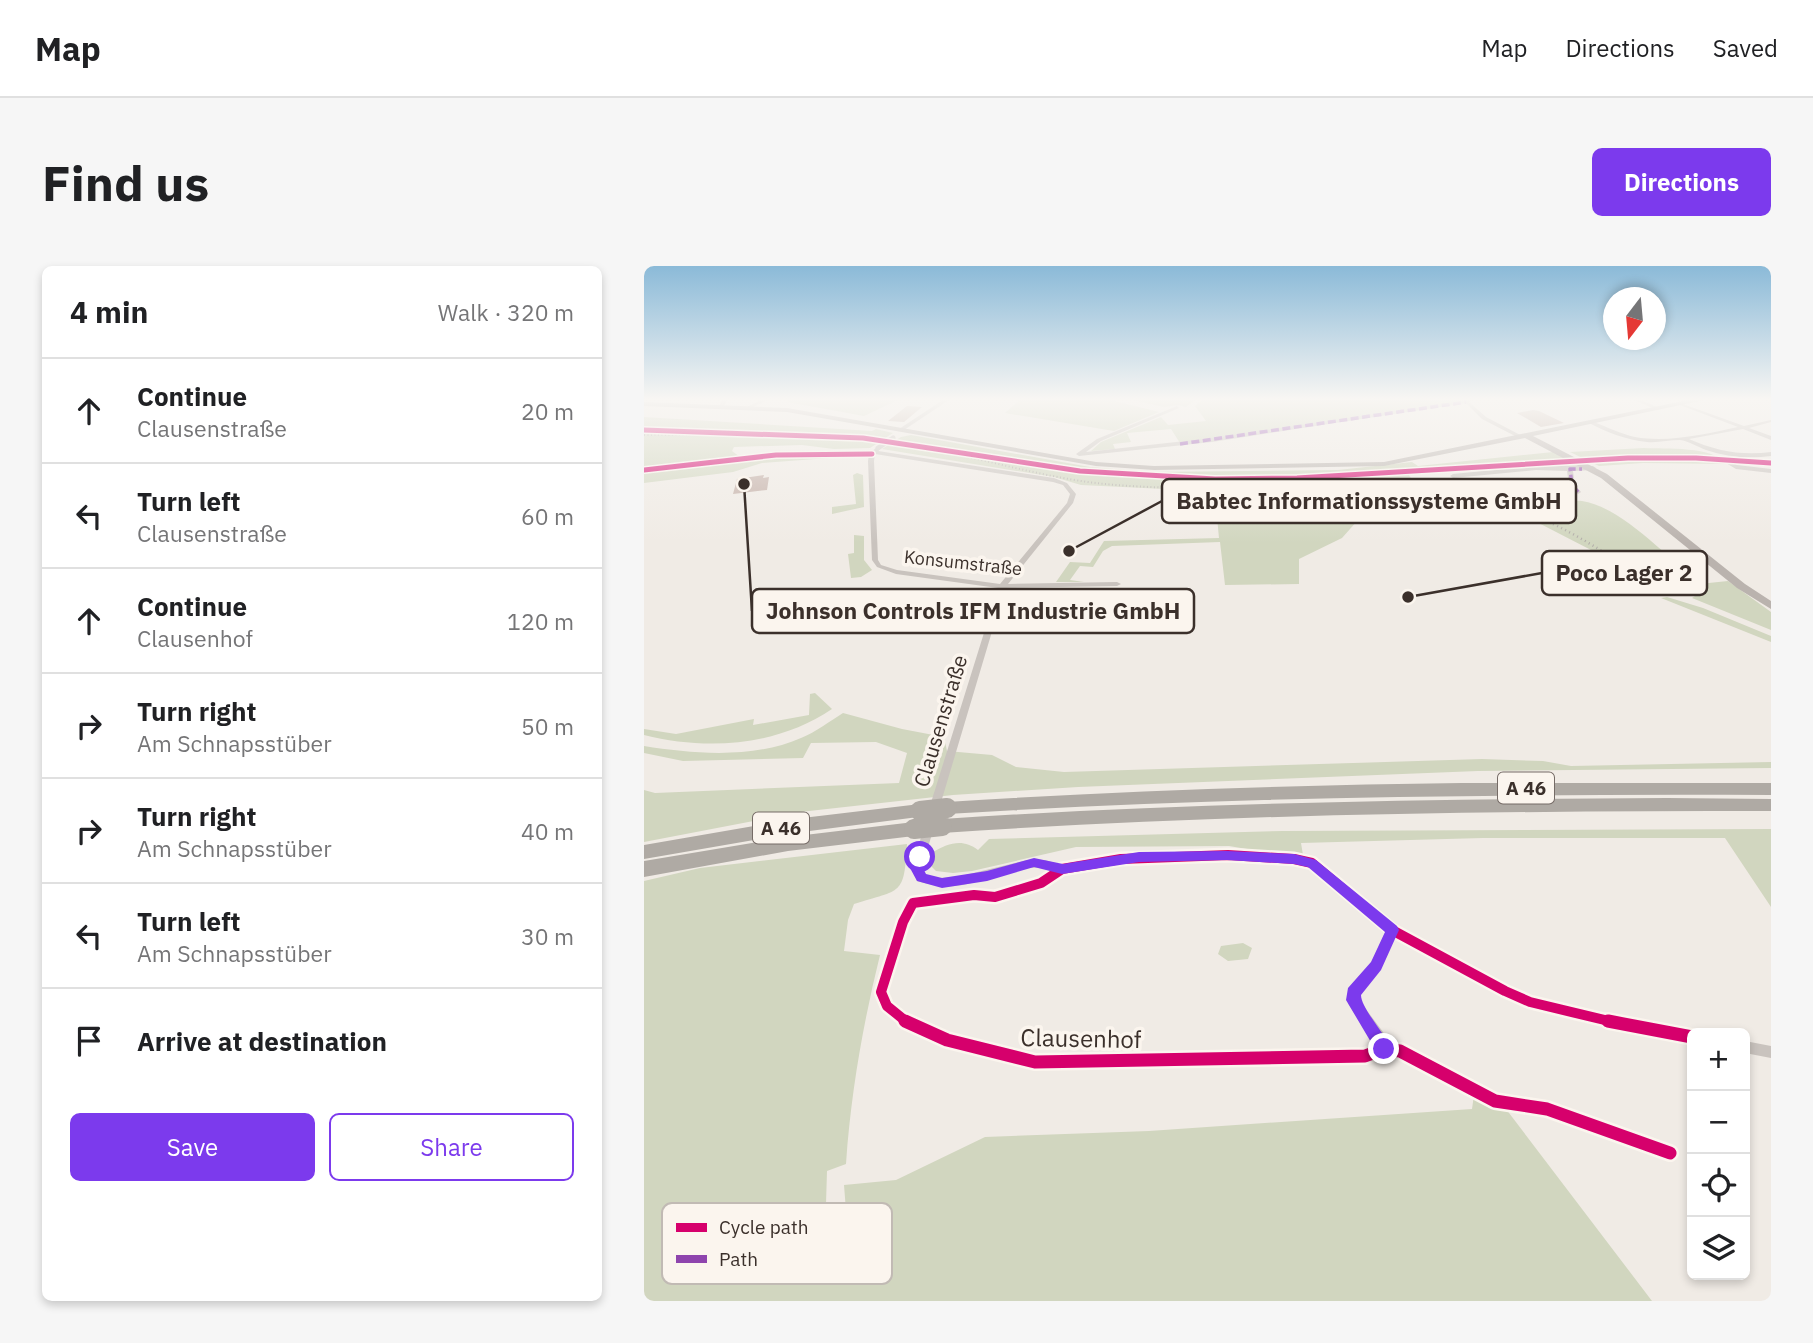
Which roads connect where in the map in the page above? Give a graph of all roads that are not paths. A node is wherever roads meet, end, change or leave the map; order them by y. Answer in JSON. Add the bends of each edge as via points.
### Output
{"nodes":[{"id":1,"x":881,"y":446,"type":"edge"},
{"id":2,"x":1008,"y":446,"type":"edge"},
{"id":3,"x":1090,"y":446,"type":"edge"},
{"id":4,"x":1165,"y":446,"type":"edge"},
{"id":5,"x":1471,"y":446,"type":"edge"},
{"id":6,"x":1543,"y":446,"type":"edge"},
{"id":7,"x":1547,"y":446,"type":"edge"},
{"id":8,"x":1699,"y":446,"type":"edge"},
{"id":9,"x":876,"y":450,"type":"junction"},
{"id":10,"x":1558,"y":451,"type":"junction"},
{"id":11,"x":1771,"y":454,"type":"edge"},
{"id":12,"x":1076,"y":457,"type":"junction"},
{"id":13,"x":1725,"y":458,"type":"junction"},
{"id":14,"x":1593,"y":468,"type":"junction"},
{"id":15,"x":1570,"y":469,"type":"junction"},
{"id":16,"x":1771,"y":471,"type":"edge"},
{"id":17,"x":1453,"y":476,"type":"dead end"},
{"id":18,"x":1578,"y":492,"type":"dead end"},
{"id":19,"x":1117,"y":584,"type":"dead end"},
{"id":20,"x":1002,"y":586,"type":"junction"},
{"id":21,"x":1771,"y":607,"type":"edge"},
{"id":22,"x":1771,"y":787,"type":"edge"},
{"id":23,"x":1765,"y":806,"type":"edge"},
{"id":24,"x":945,"y":817,"type":"junction"},
{"id":25,"x":917,"y":820,"type":"junction"},
{"id":26,"x":644,"y":852,"type":"edge"},
{"id":27,"x":644,"y":869,"type":"edge"},
{"id":28,"x":1062,"y":869,"type":"junction"},
{"id":29,"x":1392,"y":930,"type":"junction"},
{"id":30,"x":1687,"y":1036,"type":"edge"},
{"id":31,"x":1750,"y":1048,"type":"edge"},
{"id":32,"x":1384,"y":1049,"type":"junction"},
{"id":33,"x":1771,"y":1052,"type":"edge"},
{"id":34,"x":1670,"y":1153,"type":"dead end"}],
"edges":[{"from":1,"to":9,"type":"street","bridge":true},
{"from":2,"to":12,"type":"street"},
{"from":3,"to":12,"type":"street"},
{"from":4,"to":12,"type":"street"},
{"from":5,"to":12,"type":"street","via":[[1370,465],[1154,468]]},
{"from":6,"to":10,"type":"street"},
{"from":7,"to":10,"type":"street"},
{"from":8,"to":13,"type":"street"},
{"from":9,"to":20,"type":"street","name":"Konsumstraße","via":[[870,461],[879,566]]},
{"from":9,"to":20,"type":"street","name":"Clausenstraße","via":[[1054,480],[1069,487],[1073,494],[1070,503]]},
{"from":10,"to":14,"type":"street"},
{"from":11,"to":13,"type":"street"},
{"from":13,"to":16,"type":"street","via":[[1736,467]]},
{"from":14,"to":15,"type":"street"},
{"from":14,"to":21,"type":"street"},
{"from":15,"to":17,"type":"street"},
{"from":15,"to":18,"type":"street"},
{"from":19,"to":20,"type":"street","name":"Konsumstraße"},
{"from":20,"to":28,"type":"street","name":"Clausenstraße","via":[[917,871],[921,878],[942,883],[1034,862]]},
{"from":22,"to":24,"type":"highway","number":"A 46","via":[[1314,790],[1117,797]]},
{"from":23,"to":24,"type":"highway","number":"A 46","via":[[1303,807]]},
{"from":24,"to":25,"type":"highway","number":"A 46","bridge":true},
{"from":25,"to":26,"type":"highway","number":"A 46","via":[[794,826]]},
{"from":25,"to":27,"type":"highway","number":"A 46"},
{"from":28,"to":29,"type":"street","name":"Clausenhof","via":[[1139,857],[1242,856],[1312,863]]},
{"from":28,"to":32,"type":"street","name":"Clausenhof","via":[[1041,883],[995,897],[974,895],[913,903],[881,992],[883,1002],[898,1017],[929,1032],[993,1054],[1035,1062],[1365,1056]]},
{"from":29,"to":30,"type":"street","via":[[1530,1002]]},
{"from":29,"to":32,"type":"street","via":[[1376,966],[1353,993]]},
{"from":31,"to":33,"type":"street"},
{"from":32,"to":34,"type":"street","via":[[1400,1051],[1495,1101],[1547,1109]]}]}
